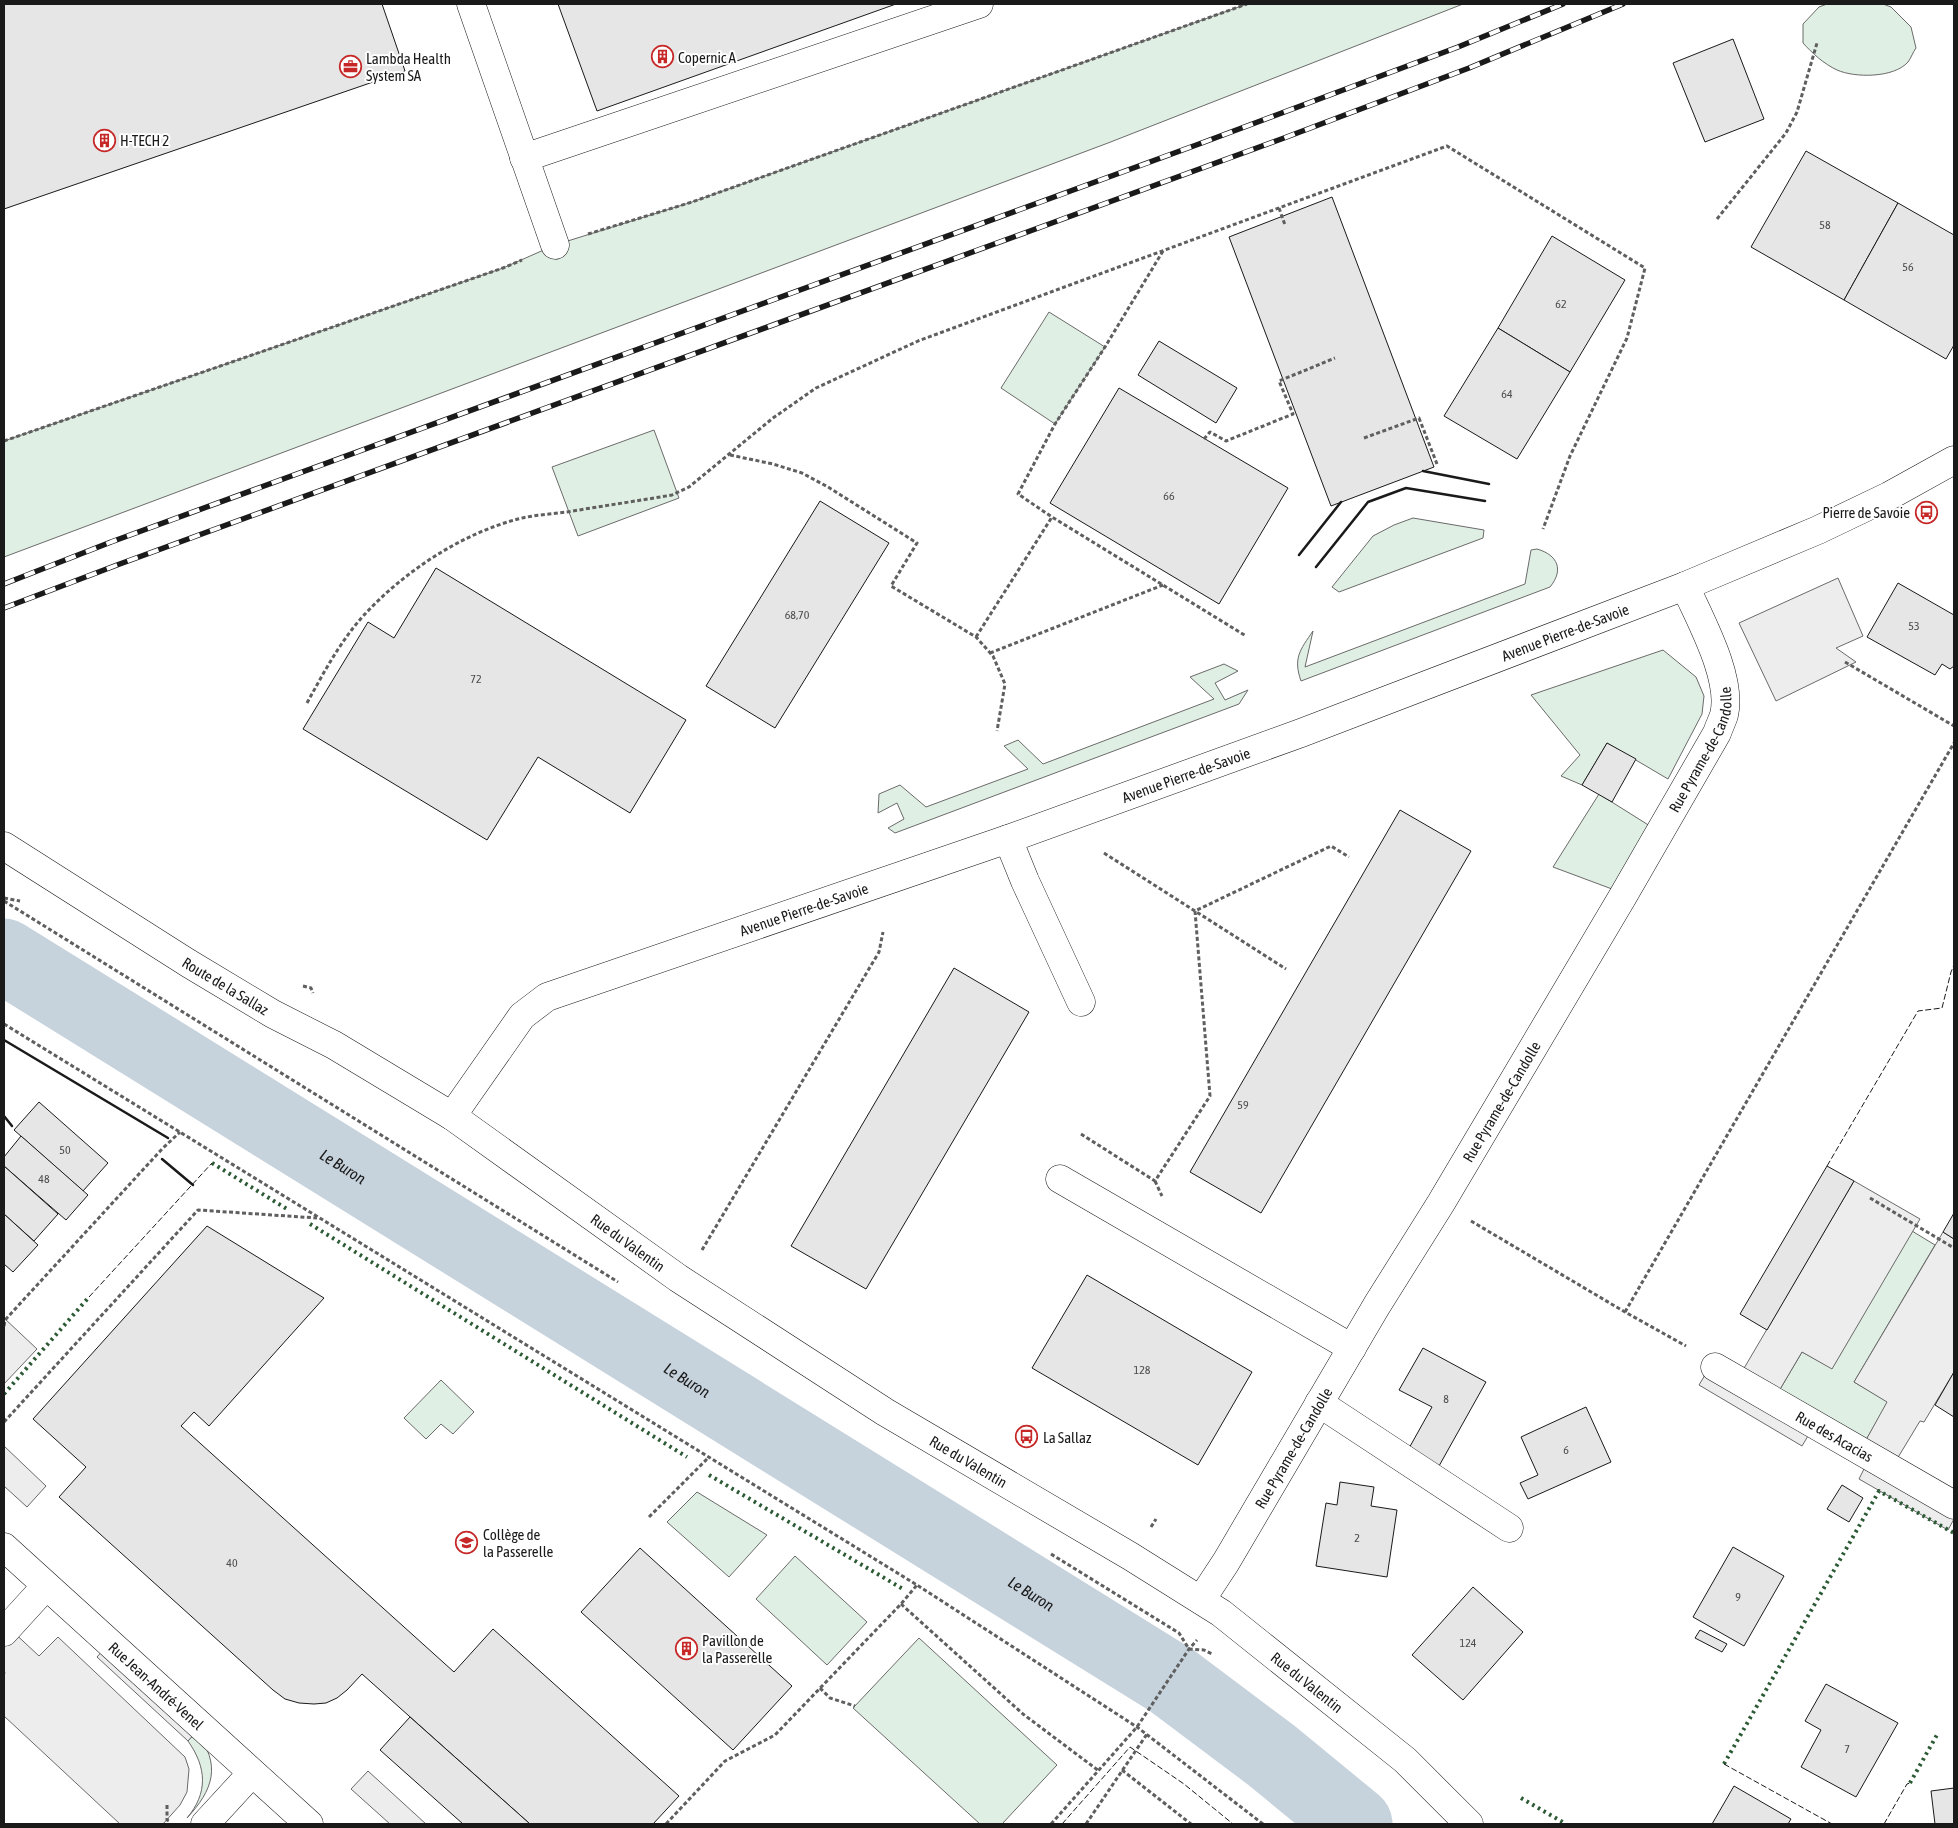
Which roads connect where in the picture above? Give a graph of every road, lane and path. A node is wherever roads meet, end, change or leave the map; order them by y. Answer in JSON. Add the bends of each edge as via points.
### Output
{"nodes":[{"id":1,"x":471,"y":4,"type":"edge"},
{"id":2,"x":979,"y":4,"type":"edge"},
{"id":3,"x":1247,"y":4,"type":"edge"},
{"id":4,"x":1817,"y":43,"type":"dead end"},
{"id":5,"x":524,"y":158,"type":"junction"},
{"id":6,"x":1279,"y":208,"type":"junction"},
{"id":7,"x":1718,"y":219,"type":"dead end"},
{"id":8,"x":1285,"y":224,"type":"dead end"},
{"id":9,"x":555,"y":245,"type":"junction"},
{"id":10,"x":1163,"y":251,"type":"junction"},
{"id":11,"x":1334,"y":358,"type":"dead end"},
{"id":12,"x":1364,"y":438,"type":"dead end"},
{"id":13,"x":1204,"y":439,"type":"dead end"},
{"id":14,"x":4,"y":441,"type":"edge"},
{"id":15,"x":729,"y":455,"type":"junction"},
{"id":16,"x":1954,"y":460,"type":"edge"},
{"id":17,"x":1437,"y":464,"type":"dead end"},
{"id":18,"x":1052,"y":517,"type":"junction"},
{"id":19,"x":1543,"y":529,"type":"dead end"},
{"id":20,"x":1163,"y":585,"type":"junction"},
{"id":21,"x":1685,"y":586,"type":"junction"},
{"id":22,"x":1246,"y":636,"type":"dead end"},
{"id":23,"x":976,"y":637,"type":"junction"},
{"id":24,"x":990,"y":652,"type":"junction"},
{"id":25,"x":1846,"y":662,"type":"dead end"},
{"id":26,"x":307,"y":703,"type":"dead end"},
{"id":27,"x":1954,"y":726,"type":"edge"},
{"id":28,"x":997,"y":731,"type":"dead end"},
{"id":29,"x":1954,"y":743,"type":"edge"},
{"id":30,"x":1008,"y":839,"type":"junction"},
{"id":31,"x":4,"y":846,"type":"edge"},
{"id":32,"x":1104,"y":852,"type":"dead end"},
{"id":33,"x":1349,"y":857,"type":"dead end"},
{"id":34,"x":1195,"y":911,"type":"junction"},
{"id":35,"x":883,"y":932,"type":"dead end"},
{"id":36,"x":1286,"y":969,"type":"dead end"},
{"id":37,"x":1081,"y":1002,"type":"dead end"},
{"id":38,"x":4,"y":1024,"type":"edge"},
{"id":39,"x":452,"y":1116,"type":"junction"},
{"id":40,"x":180,"y":1132,"type":"junction"},
{"id":41,"x":1081,"y":1134,"type":"dead end"},
{"id":42,"x":1060,"y":1179,"type":"dead end"},
{"id":43,"x":1870,"y":1198,"type":"dead end"},
{"id":44,"x":318,"y":1218,"type":"junction"},
{"id":45,"x":1471,"y":1220,"type":"dead end"},
{"id":46,"x":1954,"y":1248,"type":"edge"},
{"id":47,"x":678,"y":1278,"type":"junction"},
{"id":48,"x":1625,"y":1312,"type":"junction"},
{"id":49,"x":4,"y":1326,"type":"edge"},
{"id":50,"x":1352,"y":1348,"type":"junction"},
{"id":51,"x":1715,"y":1367,"type":"joint"},
{"id":52,"x":1319,"y":1403,"type":"junction"},
{"id":53,"x":4,"y":1422,"type":"edge"},
{"id":54,"x":709,"y":1457,"type":"junction"},
{"id":55,"x":1954,"y":1505,"type":"edge"},
{"id":56,"x":649,"y":1517,"type":"dead end"},
{"id":57,"x":1509,"y":1528,"type":"dead end"},
{"id":58,"x":4,"y":1547,"type":"edge"},
{"id":59,"x":916,"y":1584,"type":"junction"},
{"id":60,"x":46,"y":1586,"type":"junction"},
{"id":61,"x":1200,"y":1600,"type":"junction"},
{"id":62,"x":901,"y":1604,"type":"junction"},
{"id":63,"x":4,"y":1632,"type":"edge"},
{"id":64,"x":1189,"y":1649,"type":"dead end"},
{"id":65,"x":820,"y":1688,"type":"junction"},
{"id":66,"x":855,"y":1706,"type":"dead end"},
{"id":67,"x":1137,"y":1726,"type":"junction"},
{"id":68,"x":1147,"y":1734,"type":"junction"},
{"id":69,"x":1099,"y":1770,"type":"junction"},
{"id":70,"x":1122,"y":1770,"type":"junction"},
{"id":71,"x":252,"y":1773,"type":"junction"},
{"id":72,"x":167,"y":1805,"type":"dead end"},
{"id":73,"x":172,"y":1824,"type":"edge"},
{"id":74,"x":205,"y":1824,"type":"edge"},
{"id":75,"x":309,"y":1824,"type":"edge"},
{"id":76,"x":666,"y":1824,"type":"edge"},
{"id":77,"x":1051,"y":1824,"type":"edge"},
{"id":78,"x":1086,"y":1824,"type":"edge"},
{"id":79,"x":1191,"y":1824,"type":"edge"},
{"id":80,"x":1263,"y":1824,"type":"edge"},
{"id":81,"x":1469,"y":1824,"type":"edge"}],
"edges":[{"from":1,"to":5,"type":"street"},
{"from":2,"to":5,"type":"street"},
{"from":3,"to":9,"type":"path","via":[[692,202]]},
{"from":4,"to":7,"type":"path","via":[[1794,119]]},
{"from":5,"to":9,"type":"street"},
{"from":6,"to":8,"type":"path"},
{"from":6,"to":10,"type":"path"},
{"from":6,"to":19,"type":"path","via":[[1447,146],[1645,268],[1627,338],[1570,456]]},
{"from":9,"to":14,"type":"path","via":[[503,268]]},
{"from":10,"to":15,"type":"path","via":[[918,341],[816,388]]},
{"from":10,"to":18,"type":"path","via":[[1055,424],[1018,494]]},
{"from":11,"to":13,"type":"path","via":[[1279,381],[1293,414],[1226,442],[1210,432]]},
{"from":12,"to":17,"type":"path","via":[[1419,418]]},
{"from":15,"to":23,"type":"path","via":[[802,473],[917,543],[891,586]]},
{"from":15,"to":26,"type":"path","via":[[689,487],[672,495],[520,519],[467,538],[412,572],[365,614],[324,671]]},
{"from":16,"to":21,"type":"street","name":"Avenue Pierre-de-Savoie","via":[[1818,530]]},
{"from":18,"to":20,"type":"path"},
{"from":18,"to":23,"type":"path"},
{"from":20,"to":22,"type":"path"},
{"from":20,"to":24,"type":"path"},
{"from":21,"to":30,"type":"street","name":"Avenue Pierre-de-Savoie"},
{"from":21,"to":50,"type":"street","name":"Rue Pyrame-de-Candolle","via":[[1720,667],[1726,694],[1724,714],[1717,733],[1441,1203]]},
{"from":23,"to":24,"type":"path"},
{"from":24,"to":28,"type":"path","via":[[1005,684]]},
{"from":25,"to":27,"type":"path"},
{"from":29,"to":48,"type":"path"},
{"from":30,"to":37,"type":"street"},
{"from":30,"to":39,"type":"street","name":"Avenue Pierre-de-Savoie","via":[[547,997],[522,1016]]},
{"from":31,"to":39,"type":"street","name":"Route de la Sallaz","via":[[196,968]]},
{"from":32,"to":34,"type":"path"},
{"from":33,"to":34,"type":"path","via":[[1331,846]]},
{"from":34,"to":36,"type":"path"},
{"from":34,"to":41,"type":"path","via":[[1210,1096],[1155,1181]]},
{"from":35,"to":47,"type":"path","via":[[879,952],[706,1245]]},
{"from":38,"to":40,"type":"path"},
{"from":39,"to":47,"type":"street","name":"Rue du Valentin"},
{"from":40,"to":44,"type":"path"},
{"from":40,"to":49,"type":"path","via":[[6,1320]]},
{"from":42,"to":50,"type":"street"},
{"from":43,"to":46,"type":"path"},
{"from":44,"to":53,"type":"path","via":[[198,1210]]},
{"from":44,"to":54,"type":"path"},
{"from":45,"to":48,"type":"path"},
{"from":47,"to":61,"type":"street","name":"Rue du Valentin","via":[[885,1412]]},
{"from":48,"to":51,"type":"path","via":[[1700,1354]]},
{"from":50,"to":52,"type":"street","name":"Rue Pyrame-de-Candolle"},
{"from":51,"to":55,"type":"street","name":"Rue des Acacias"},
{"from":52,"to":57,"type":"street"},
{"from":52,"to":61,"type":"street","name":"Rue Pyrame-de-Candolle","via":[[1226,1562]]},
{"from":54,"to":56,"type":"path"},
{"from":54,"to":59,"type":"path"},
{"from":58,"to":60,"type":"street","name":"Rue Jean-André-Venel"},
{"from":59,"to":62,"type":"path"},
{"from":59,"to":67,"type":"path"},
{"from":60,"to":63,"type":"street"},
{"from":60,"to":71,"type":"street","name":"Rue Jean-André-Venel"},
{"from":61,"to":81,"type":"street","name":"Rue du Valentin","via":[[1221,1613],[1405,1760]]},
{"from":62,"to":65,"type":"path"},
{"from":62,"to":69,"type":"path","via":[[1023,1714]]},
{"from":64,"to":67,"type":"path"},
{"from":65,"to":66,"type":"path","via":[[830,1698]]},
{"from":65,"to":76,"type":"path","via":[[775,1735],[725,1760]]},
{"from":67,"to":68,"type":"path"},
{"from":67,"to":69,"type":"path"},
{"from":68,"to":70,"type":"path"},
{"from":68,"to":80,"type":"path"},
{"from":69,"to":77,"type":"path"},
{"from":70,"to":78,"type":"path"},
{"from":70,"to":79,"type":"path"},
{"from":71,"to":74,"type":"street"},
{"from":71,"to":75,"type":"street","name":"Rue Jean-André-Venel"},
{"from":72,"to":73,"type":"path","via":[[167,1820]]}]}
